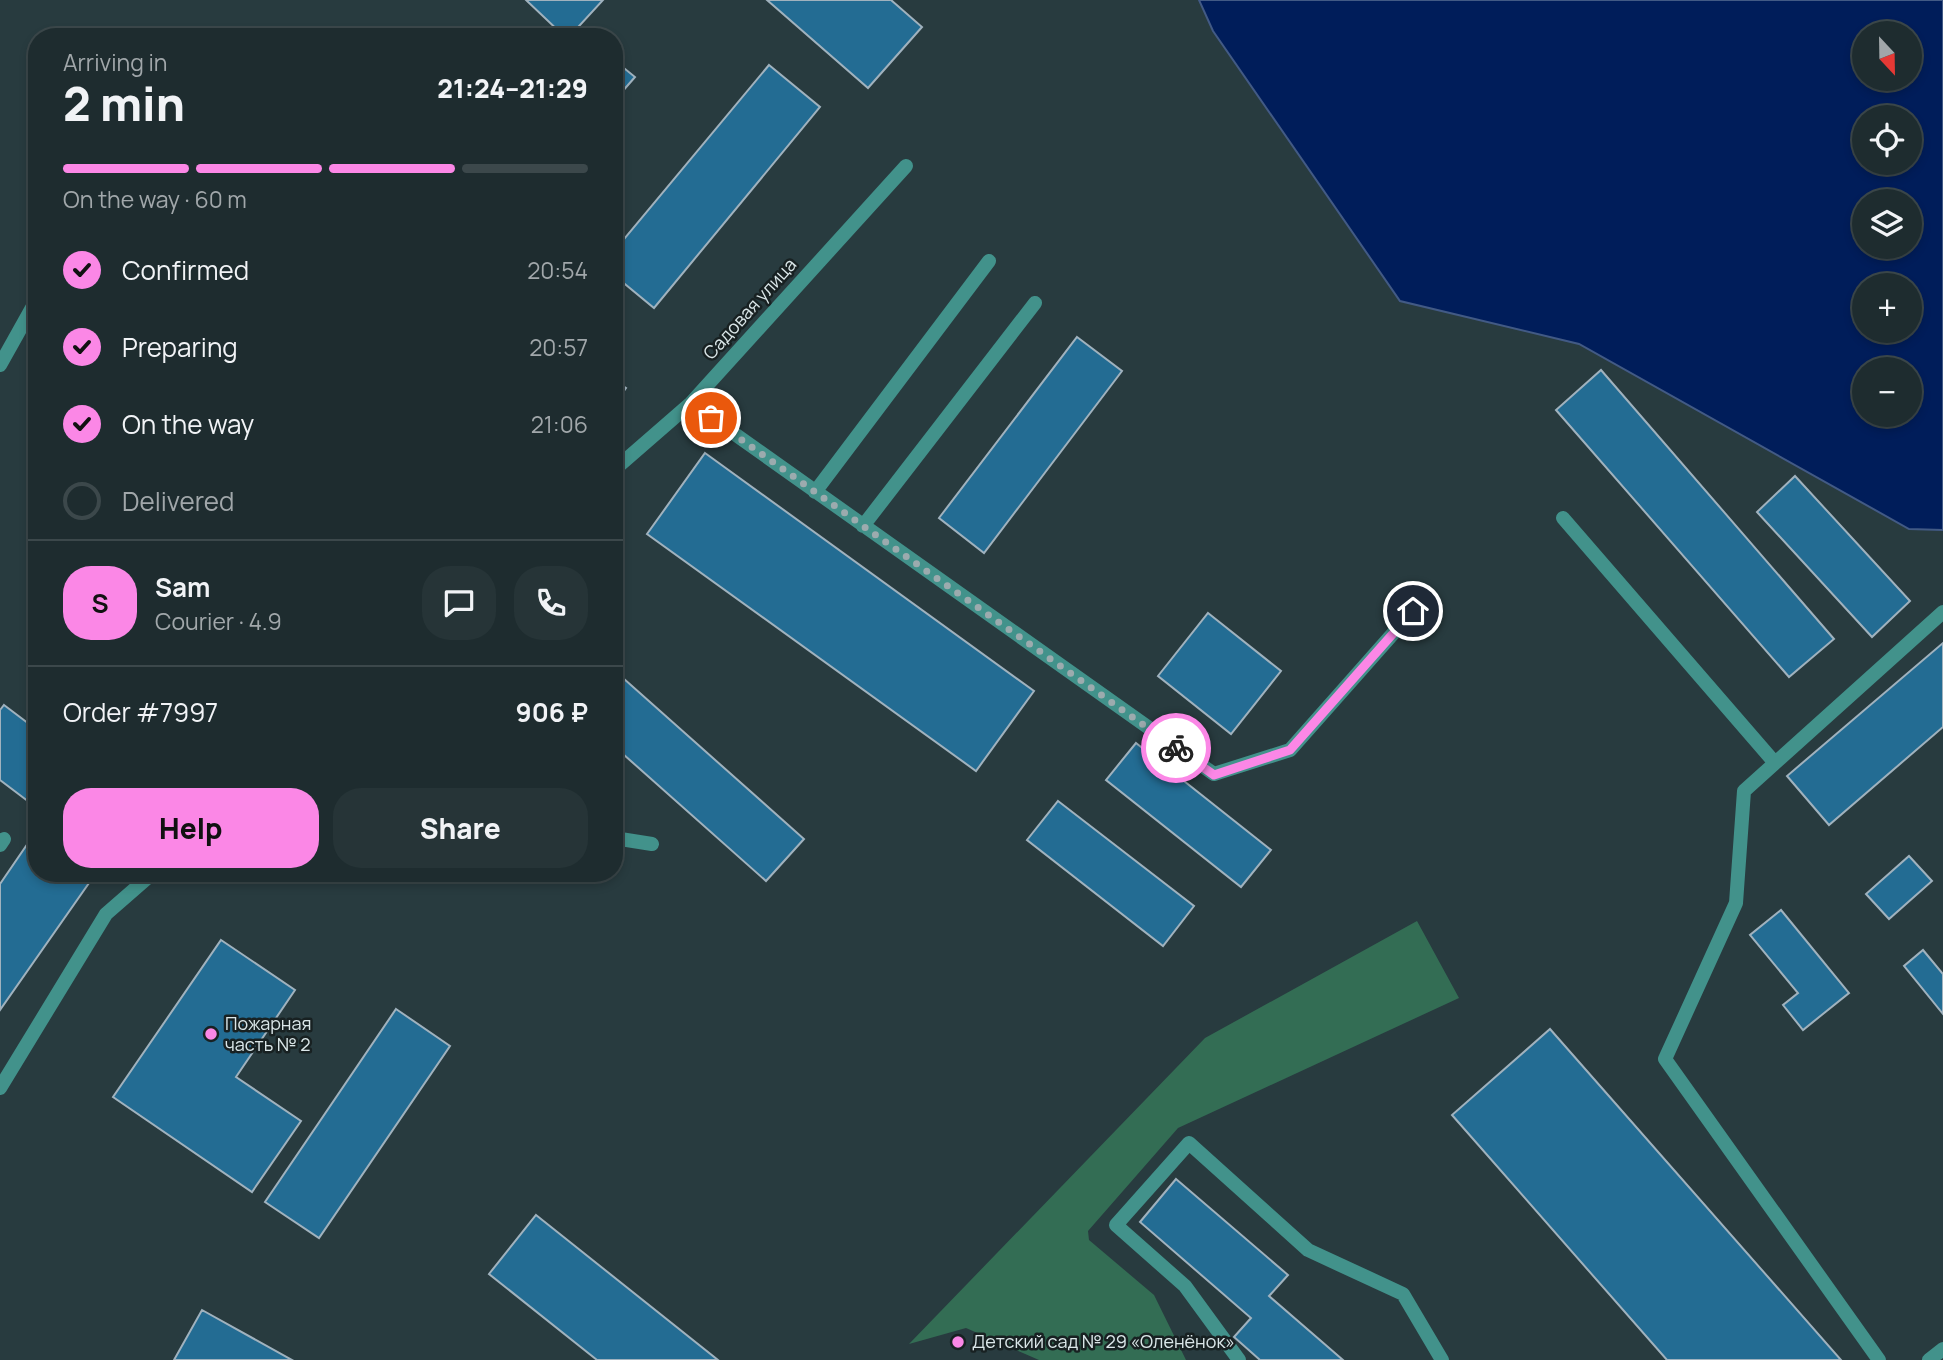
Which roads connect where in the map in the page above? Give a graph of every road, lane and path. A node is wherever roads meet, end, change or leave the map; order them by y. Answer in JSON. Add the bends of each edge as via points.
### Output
{"nodes":[{"id":1,"x":906,"y":166,"type":"dead end"},
{"id":2,"x":989,"y":261,"type":"dead end"},
{"id":3,"x":1035,"y":303,"type":"dead end"},
{"id":4,"x":28,"y":315,"type":"edge"},
{"id":5,"x":0,"y":365,"type":"edge"},
{"id":6,"x":691,"y":403,"type":"junction"},
{"id":7,"x":623,"y":462,"type":"edge"},
{"id":8,"x":815,"y":492,"type":"junction"},
{"id":9,"x":1563,"y":518,"type":"dead end"},
{"id":10,"x":863,"y":526,"type":"junction"},
{"id":11,"x":1413,"y":611,"type":"dead end"},
{"id":12,"x":1943,"y":612,"type":"edge"},
{"id":13,"x":1775,"y":763,"type":"junction"},
{"id":14,"x":623,"y":840,"type":"edge"},
{"id":15,"x":652,"y":845,"type":"dead end"},
{"id":16,"x":142,"y":882,"type":"edge"},
{"id":17,"x":0,"y":1088,"type":"edge"},
{"id":18,"x":1943,"y":1349,"type":"edge"},
{"id":19,"x":1239,"y":1360,"type":"edge"},
{"id":20,"x":1443,"y":1360,"type":"edge"},
{"id":21,"x":1879,"y":1360,"type":"edge"},
{"id":22,"x":1929,"y":1360,"type":"edge"}],
"edges":[{"from":1,"to":6,"type":"street","name":"Садовая улица"},
{"from":2,"to":8,"type":"street"},
{"from":3,"to":10,"type":"street"},
{"from":4,"to":5,"type":"street"},
{"from":6,"to":7,"type":"street","name":"Садовая улица"},
{"from":6,"to":8,"type":"street"},
{"from":8,"to":10,"type":"street"},
{"from":9,"to":13,"type":"street"},
{"from":10,"to":11,"type":"street","via":[[1214,775],[1290,750]]},
{"from":12,"to":13,"type":"street"},
{"from":13,"to":21,"type":"street","via":[[1744,791],[1736,903],[1665,1059]]},
{"from":14,"to":15,"type":"street"},
{"from":16,"to":17,"type":"street","via":[[106,914]]},
{"from":18,"to":22,"type":"street"},
{"from":19,"to":20,"type":"street","via":[[1185,1286],[1116,1225],[1189,1143],[1308,1250],[1403,1294]]}]}
